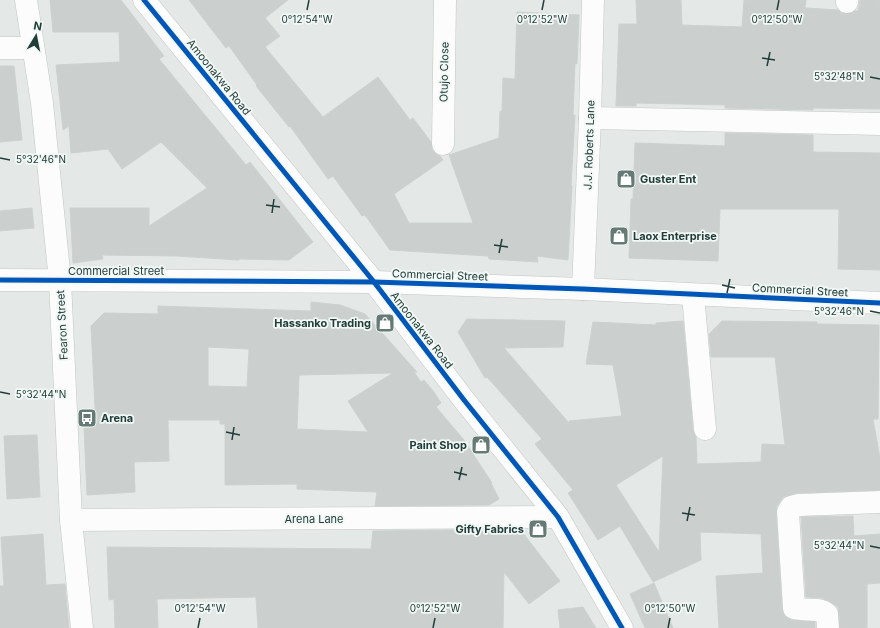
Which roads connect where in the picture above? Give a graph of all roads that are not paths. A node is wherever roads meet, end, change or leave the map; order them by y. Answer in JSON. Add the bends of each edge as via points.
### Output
{"nodes":[{"id":1,"x":26,"y":0,"type":"edge"},
{"id":2,"x":144,"y":0,"type":"edge"},
{"id":3,"x":445,"y":0,"type":"edge"},
{"id":4,"x":594,"y":0,"type":"edge"},
{"id":5,"x":0,"y":48,"type":"edge"},
{"id":6,"x":33,"y":48,"type":"junction"},
{"id":7,"x":590,"y":118,"type":"junction"},
{"id":8,"x":880,"y":124,"type":"edge"},
{"id":9,"x":443,"y":144,"type":"dead end"},
{"id":10,"x":0,"y":280,"type":"edge"},
{"id":11,"x":60,"y":281,"type":"junction"},
{"id":12,"x":374,"y":282,"type":"junction"},
{"id":13,"x":583,"y":289,"type":"junction"},
{"id":14,"x":693,"y":295,"type":"junction"},
{"id":15,"x":880,"y":303,"type":"edge"},
{"id":16,"x":705,"y":429,"type":"dead end"},
{"id":17,"x":880,"y":502,"type":"edge"},
{"id":18,"x":558,"y":517,"type":"junction"},
{"id":19,"x":71,"y":520,"type":"junction"},
{"id":20,"x":82,"y":628,"type":"edge"},
{"id":21,"x":622,"y":628,"type":"edge"},
{"id":22,"x":828,"y":628,"type":"edge"}],
"edges":[{"from":1,"to":6,"type":"street","name":"Fearon Street"},
{"from":2,"to":12,"type":"street","name":"Amoonakwa Road"},
{"from":3,"to":9,"type":"street","name":"Otujo Close"},
{"from":4,"to":7,"type":"street","name":"J.J. Roberts Lane"},
{"from":5,"to":6,"type":"street"},
{"from":6,"to":11,"type":"street","name":"Fearon Street","via":[[42,103]]},
{"from":7,"to":8,"type":"street"},
{"from":7,"to":13,"type":"street","name":"J.J. Roberts Lane"},
{"from":10,"to":11,"type":"street","name":"Commercial Street"},
{"from":11,"to":12,"type":"street","name":"Commercial Street"},
{"from":11,"to":19,"type":"street","name":"Fearon Street"},
{"from":12,"to":13,"type":"street","name":"Commercial Street"},
{"from":12,"to":18,"type":"street","name":"Amoonakwa Road"},
{"from":13,"to":14,"type":"street","name":"Commercial Street"},
{"from":14,"to":15,"type":"street","name":"Commercial Street"},
{"from":14,"to":16,"type":"street"},
{"from":17,"to":22,"type":"street","via":[[799,505],[791,507],[788,512],[794,608],[823,611],[827,614]]},
{"from":18,"to":19,"type":"street","name":"Arena Lane"},
{"from":18,"to":21,"type":"street","name":"Amoonakwa Road"},
{"from":19,"to":20,"type":"street","name":"Fearon Street"}]}
